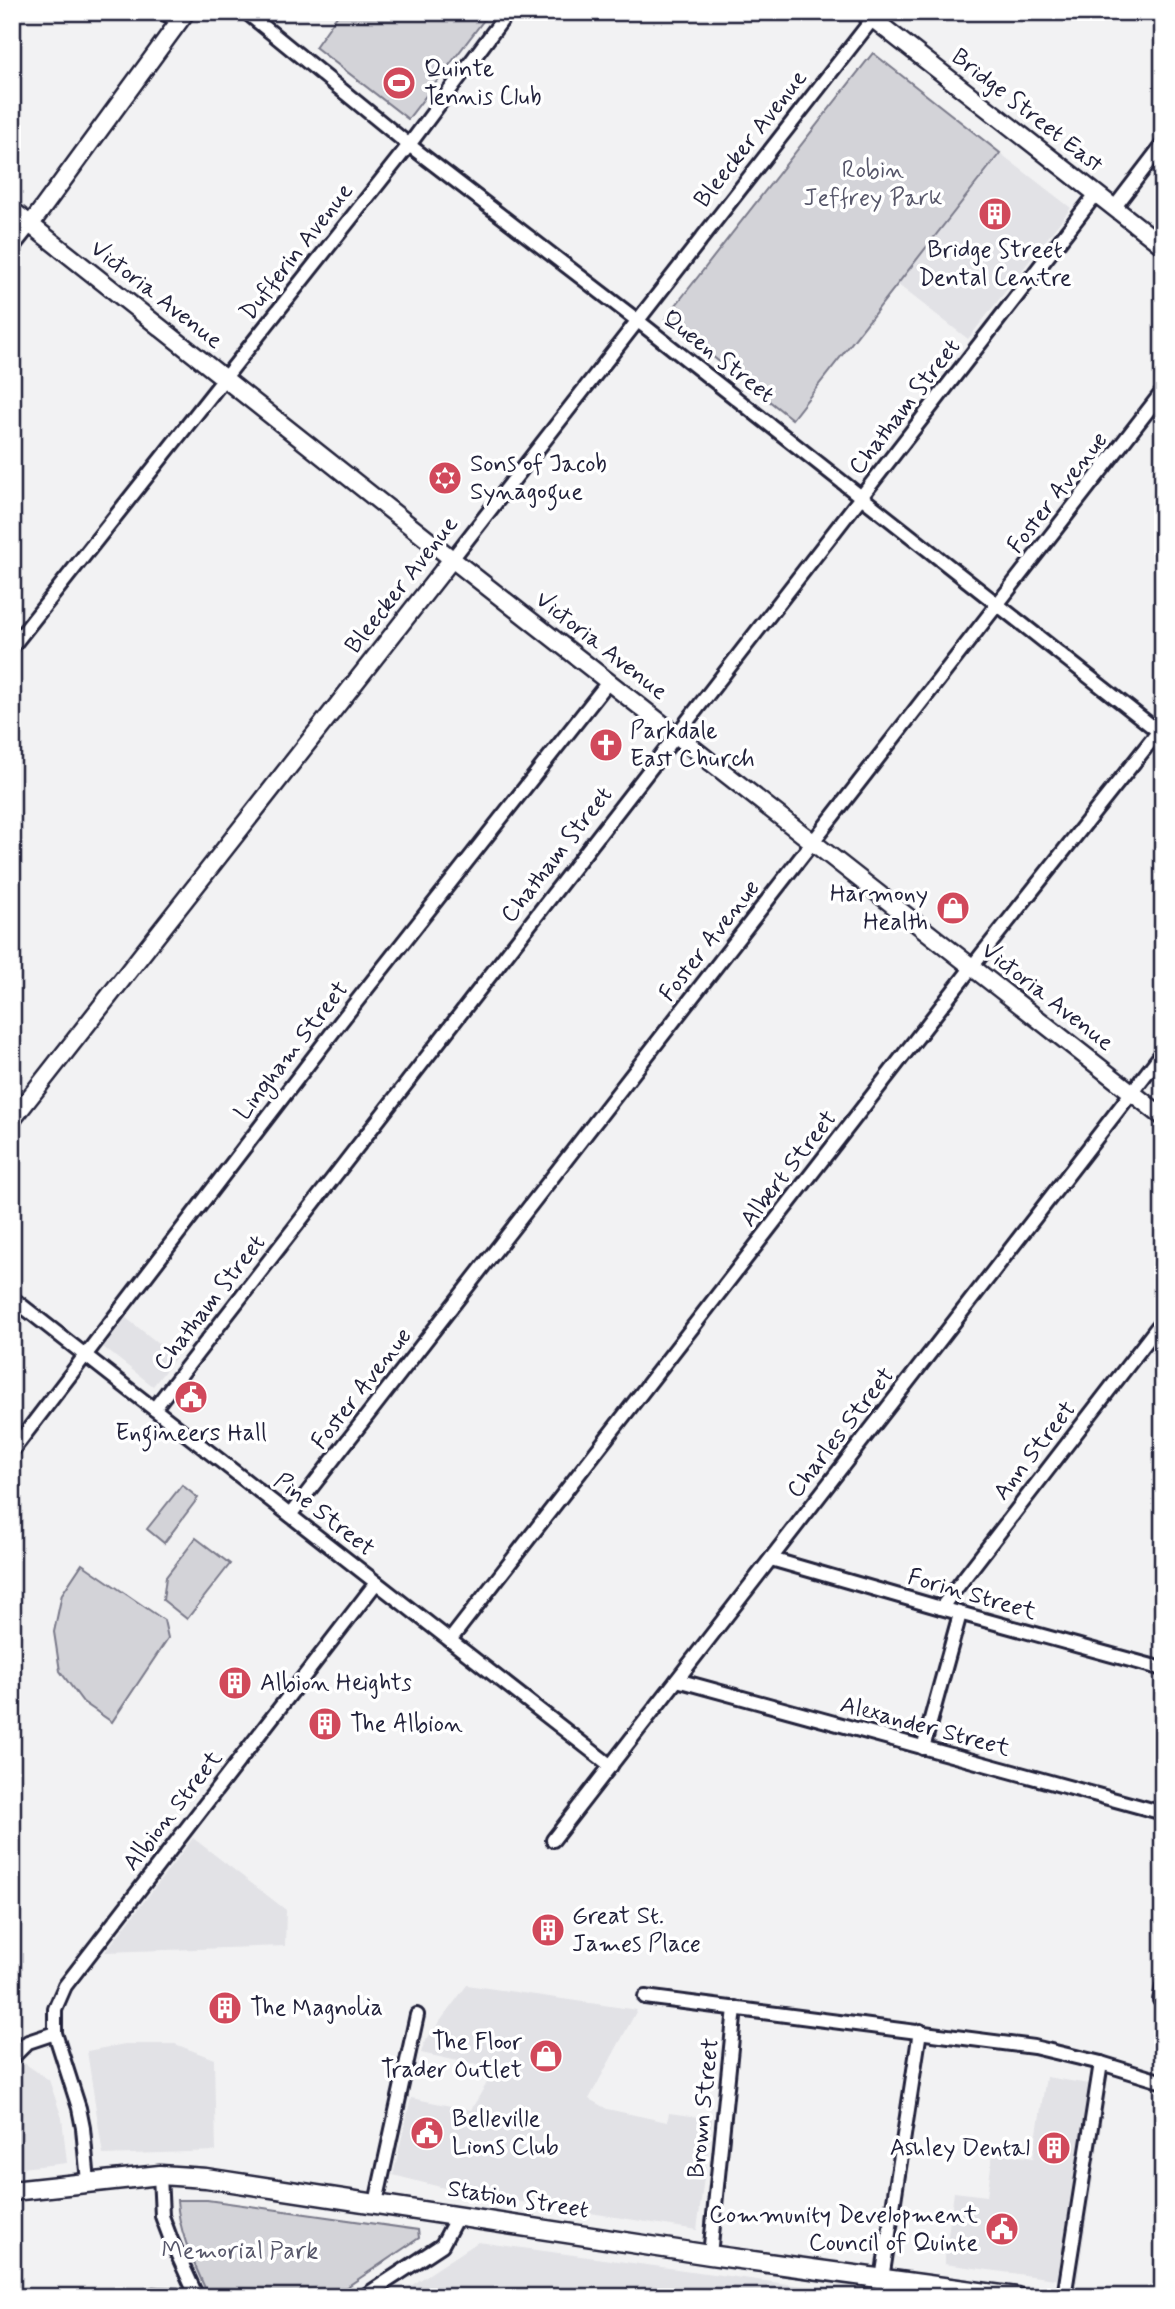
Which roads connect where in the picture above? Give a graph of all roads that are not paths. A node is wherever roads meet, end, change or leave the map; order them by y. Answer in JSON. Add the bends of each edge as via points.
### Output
{"nodes":[{"id":1,"x":163,"y":12,"type":"edge"},
{"id":2,"x":247,"y":12,"type":"edge"},
{"id":3,"x":508,"y":12,"type":"edge"},
{"id":4,"x":872,"y":15,"type":"edge"},
{"id":5,"x":183,"y":17,"type":"edge"},
{"id":6,"x":1163,"y":144,"type":"edge"},
{"id":7,"x":409,"y":145,"type":"junction"},
{"id":8,"x":1096,"y":194,"type":"junction"},
{"id":9,"x":1114,"y":208,"type":"junction"},
{"id":10,"x":12,"y":210,"type":"edge"},
{"id":11,"x":31,"y":224,"type":"junction"},
{"id":12,"x":1163,"y":246,"type":"edge"},
{"id":13,"x":12,"y":248,"type":"edge"},
{"id":14,"x":638,"y":321,"type":"junction"},
{"id":15,"x":225,"y":379,"type":"junction"},
{"id":16,"x":1163,"y":391,"type":"edge"},
{"id":17,"x":862,"y":497,"type":"junction"},
{"id":18,"x":452,"y":559,"type":"junction"},
{"id":19,"x":998,"y":604,"type":"junction"},
{"id":20,"x":12,"y":647,"type":"edge"},
{"id":21,"x":609,"y":681,"type":"junction"},
{"id":22,"x":1161,"y":731,"type":"edge"},
{"id":23,"x":677,"y":735,"type":"junction"},
{"id":24,"x":814,"y":841,"type":"junction"},
{"id":25,"x":972,"y":967,"type":"junction"},
{"id":26,"x":1163,"y":1052,"type":"edge"},
{"id":27,"x":1131,"y":1092,"type":"junction"},
{"id":28,"x":1163,"y":1117,"type":"edge"},
{"id":29,"x":12,"y":1120,"type":"edge"},
{"id":30,"x":12,"y":1298,"type":"edge"},
{"id":31,"x":1163,"y":1320,"type":"edge"},
{"id":32,"x":86,"y":1355,"type":"junction"},
{"id":33,"x":155,"y":1409,"type":"junction"},
{"id":34,"x":12,"y":1451,"type":"edge"},
{"id":35,"x":290,"y":1515,"type":"junction"},
{"id":36,"x":771,"y":1559,"type":"junction"},
{"id":37,"x":376,"y":1583,"type":"junction"},
{"id":38,"x":941,"y":1608,"type":"junction"},
{"id":39,"x":960,"y":1614,"type":"junction"},
{"id":40,"x":450,"y":1640,"type":"junction"},
{"id":41,"x":1163,"y":1669,"type":"edge"},
{"id":42,"x":677,"y":1680,"type":"junction"},
{"id":43,"x":923,"y":1748,"type":"junction"},
{"id":44,"x":611,"y":1766,"type":"junction"},
{"id":45,"x":1163,"y":1813,"type":"edge"},
{"id":46,"x":553,"y":1840,"type":"dead end"},
{"id":47,"x":645,"y":1997,"type":"dead end"},
{"id":48,"x":735,"y":2008,"type":"junction"},
{"id":49,"x":417,"y":2015,"type":"dead end"},
{"id":50,"x":920,"y":2031,"type":"junction"},
{"id":51,"x":55,"y":2033,"type":"junction"},
{"id":52,"x":12,"y":2057,"type":"edge"},
{"id":53,"x":1101,"y":2063,"type":"junction"},
{"id":54,"x":1163,"y":2082,"type":"edge"},
{"id":55,"x":160,"y":2175,"type":"junction"},
{"id":56,"x":88,"y":2182,"type":"junction"},
{"id":57,"x":12,"y":2191,"type":"edge"},
{"id":58,"x":376,"y":2203,"type":"junction"},
{"id":59,"x":458,"y":2215,"type":"junction"},
{"id":60,"x":710,"y":2255,"type":"junction"},
{"id":61,"x":882,"y":2279,"type":"junction"},
{"id":62,"x":197,"y":2297,"type":"edge"},
{"id":63,"x":363,"y":2297,"type":"edge"},
{"id":64,"x":1016,"y":2297,"type":"edge"},
{"id":65,"x":1064,"y":2297,"type":"edge"}],
"edges":[{"from":1,"to":5,"type":"street"},
{"from":2,"to":7,"type":"street","name":"Queen Street"},
{"from":3,"to":7,"type":"street","name":"Dufferin Avenue"},
{"from":4,"to":8,"type":"street","name":"Bridge Street East"},
{"from":4,"to":14,"type":"street","name":"Bleecker Avenue"},
{"from":5,"to":11,"type":"street"},
{"from":6,"to":9,"type":"street"},
{"from":7,"to":14,"type":"street","name":"Queen Street"},
{"from":7,"to":15,"type":"street","name":"Dufferin Avenue"},
{"from":8,"to":9,"type":"street","name":"Bridge Street East"},
{"from":8,"to":17,"type":"street","name":"Chatham Street"},
{"from":9,"to":12,"type":"street","name":"Bridge Street East"},
{"from":10,"to":11,"type":"street","name":"Victoria Avenue"},
{"from":11,"to":13,"type":"street"},
{"from":11,"to":15,"type":"street","name":"Victoria Avenue"},
{"from":14,"to":17,"type":"street","name":"Queen Street"},
{"from":14,"to":18,"type":"street","name":"Bleecker Avenue"},
{"from":15,"to":18,"type":"street","name":"Victoria Avenue"},
{"from":15,"to":20,"type":"street","name":"Dufferin Avenue"},
{"from":16,"to":19,"type":"street","name":"Foster Avenue"},
{"from":17,"to":19,"type":"street","name":"Queen Street"},
{"from":17,"to":23,"type":"street","name":"Chatham Street"},
{"from":18,"to":21,"type":"street","name":"Victoria Avenue"},
{"from":18,"to":29,"type":"street","name":"Bleecker Avenue"},
{"from":19,"to":22,"type":"street","name":"Queen Street"},
{"from":19,"to":24,"type":"street","name":"Foster Avenue"},
{"from":21,"to":23,"type":"street","name":"Victoria Avenue"},
{"from":21,"to":32,"type":"street","name":"Lingham Street"},
{"from":22,"to":25,"type":"street","name":"Albert Street"},
{"from":23,"to":24,"type":"street","name":"Victoria Avenue"},
{"from":23,"to":33,"type":"street","name":"Chatham Street"},
{"from":24,"to":25,"type":"street","name":"Victoria Avenue"},
{"from":24,"to":35,"type":"street","name":"Foster Avenue"},
{"from":25,"to":27,"type":"street","name":"Victoria Avenue"},
{"from":25,"to":40,"type":"street","name":"Albert Street"},
{"from":26,"to":27,"type":"street","name":"Charles Street"},
{"from":27,"to":28,"type":"street","name":"Victoria Avenue"},
{"from":27,"to":36,"type":"street","name":"Charles Street"},
{"from":30,"to":32,"type":"street","name":"Pine Street"},
{"from":31,"to":38,"type":"street","name":"Ann Street"},
{"from":32,"to":33,"type":"street","name":"Pine Street"},
{"from":32,"to":34,"type":"street","name":"Lingham Street"},
{"from":33,"to":35,"type":"street","name":"Pine Street"},
{"from":35,"to":37,"type":"street","name":"Pine Street"},
{"from":36,"to":38,"type":"street","name":"Forin Street"},
{"from":36,"to":42,"type":"street","name":"Charles Street"},
{"from":37,"to":40,"type":"street","name":"Pine Street"},
{"from":37,"to":51,"type":"street","name":"Albion Street","via":[[65,1986],[55,2009]]},
{"from":38,"to":39,"type":"street","name":"Forin Street"},
{"from":39,"to":41,"type":"street","name":"Forin Street"},
{"from":39,"to":43,"type":"street"},
{"from":40,"to":44,"type":"street","name":"Pine Street"},
{"from":42,"to":43,"type":"street","name":"Alexander Street"},
{"from":42,"to":44,"type":"street","name":"Charles Street"},
{"from":43,"to":45,"type":"street","name":"Alexander Street"},
{"from":44,"to":46,"type":"street","name":"Charles Street"},
{"from":47,"to":48,"type":"street"},
{"from":48,"to":50,"type":"street"},
{"from":48,"to":60,"type":"street","name":"Brown Street"},
{"from":49,"to":58,"type":"street"},
{"from":50,"to":53,"type":"street","via":[[1034,2047]]},
{"from":50,"to":61,"type":"street"},
{"from":51,"to":52,"type":"street","via":[[29,2042]]},
{"from":51,"to":56,"type":"street","via":[[83,2127]]},
{"from":53,"to":54,"type":"street"},
{"from":53,"to":65,"type":"street"},
{"from":55,"to":56,"type":"main road","name":"Station Street"},
{"from":55,"to":58,"type":"main road","name":"Station Street"},
{"from":55,"to":62,"type":"street","via":[[162,2216]]},
{"from":56,"to":57,"type":"main road","name":"Station Street"},
{"from":58,"to":59,"type":"main road","name":"Station Street"},
{"from":59,"to":60,"type":"main road","name":"Station Street"},
{"from":59,"to":63,"type":"street","via":[[442,2245]]},
{"from":60,"to":61,"type":"main road","name":"Station Street"},
{"from":61,"to":64,"type":"main road","name":"Station Street"}]}
